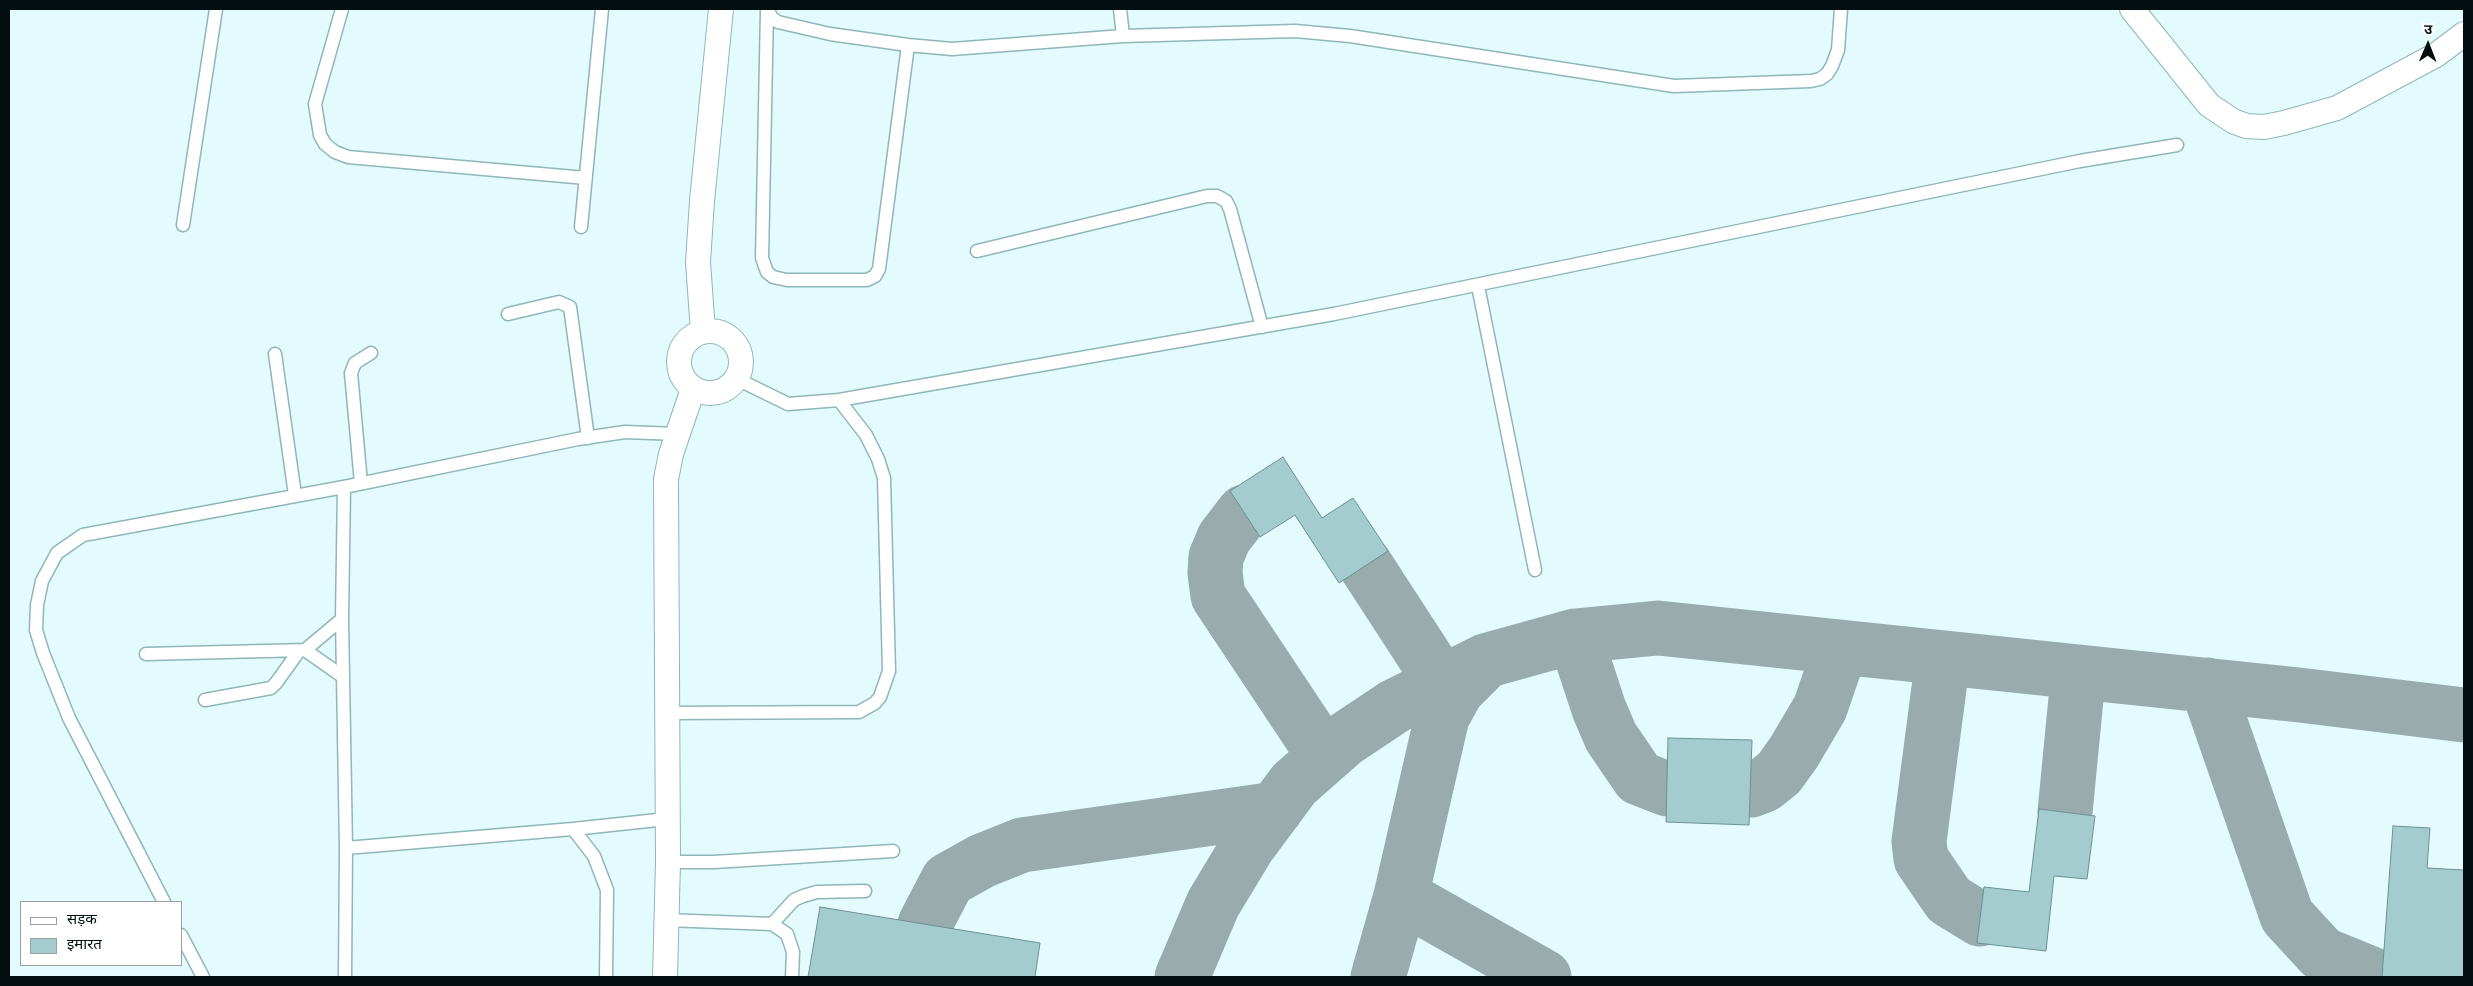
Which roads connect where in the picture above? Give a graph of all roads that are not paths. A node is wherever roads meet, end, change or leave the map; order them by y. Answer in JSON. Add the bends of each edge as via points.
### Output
{"nodes":[{"id":1,"x":216,"y":9,"type":"edge"},
{"id":2,"x":342,"y":9,"type":"edge"},
{"id":3,"x":602,"y":9,"type":"edge"},
{"id":4,"x":721,"y":9,"type":"edge"},
{"id":5,"x":767,"y":9,"type":"edge"},
{"id":6,"x":1120,"y":9,"type":"edge"},
{"id":7,"x":1841,"y":9,"type":"edge"},
{"id":8,"x":2132,"y":9,"type":"edge"},
{"id":9,"x":2464,"y":34,"type":"edge"},
{"id":10,"x":1123,"y":36,"type":"junction"},
{"id":11,"x":908,"y":45,"type":"junction"},
{"id":12,"x":2177,"y":145,"type":"dead end"},
{"id":13,"x":586,"y":178,"type":"junction"},
{"id":14,"x":184,"y":225,"type":"dead end"},
{"id":15,"x":581,"y":227,"type":"dead end"},
{"id":16,"x":977,"y":251,"type":"dead end"},
{"id":17,"x":1478,"y":286,"type":"junction"},
{"id":18,"x":508,"y":314,"type":"dead end"},
{"id":19,"x":1262,"y":327,"type":"junction"},
{"id":20,"x":704,"y":332,"type":"junction"},
{"id":21,"x":371,"y":353,"type":"dead end"},
{"id":22,"x":276,"y":354,"type":"dead end"},
{"id":23,"x":737,"y":379,"type":"junction"},
{"id":24,"x":693,"y":389,"type":"junction"},
{"id":25,"x":839,"y":400,"type":"junction"},
{"id":26,"x":678,"y":434,"type":"junction"},
{"id":27,"x":588,"y":438,"type":"junction"},
{"id":28,"x":361,"y":483,"type":"junction"},
{"id":29,"x":344,"y":487,"type":"junction"},
{"id":30,"x":295,"y":495,"type":"junction"},
{"id":31,"x":1536,"y":570,"type":"dead end"},
{"id":32,"x":342,"y":619,"type":"junction"},
{"id":33,"x":302,"y":650,"type":"junction"},
{"id":34,"x":146,"y":654,"type":"dead end"},
{"id":35,"x":342,"y":676,"type":"junction"},
{"id":36,"x":204,"y":700,"type":"dead end"},
{"id":37,"x":667,"y":713,"type":"junction"},
{"id":38,"x":667,"y":818,"type":"junction"},
{"id":39,"x":573,"y":829,"type":"junction"},
{"id":40,"x":346,"y":848,"type":"junction"},
{"id":41,"x":893,"y":850,"type":"dead end"},
{"id":42,"x":668,"y":862,"type":"junction"},
{"id":43,"x":865,"y":891,"type":"dead end"},
{"id":44,"x":163,"y":901,"type":"edge"},
{"id":45,"x":666,"y":920,"type":"junction"},
{"id":46,"x":772,"y":924,"type":"junction"},
{"id":47,"x":182,"y":937,"type":"edge"},
{"id":48,"x":203,"y":977,"type":"edge"},
{"id":49,"x":345,"y":977,"type":"edge"},
{"id":50,"x":606,"y":977,"type":"edge"},
{"id":51,"x":665,"y":977,"type":"edge"},
{"id":52,"x":792,"y":977,"type":"edge"}],
"edges":[{"from":1,"to":14,"type":"lane"},
{"from":2,"to":13,"type":"lane","via":[[316,104],[320,134],[325,144],[335,152],[348,157]]},
{"from":3,"to":13,"type":"lane"},
{"from":4,"to":20,"type":"street","via":[[698,262]]},
{"from":5,"to":11,"type":"lane","via":[[778,22],[830,34]]},
{"from":5,"to":11,"type":"lane","via":[[762,258],[766,272],[773,277],[786,280],[867,280],[875,276],[879,269]]},
{"from":6,"to":10,"type":"lane"},
{"from":7,"to":10,"type":"lane","via":[[1838,50],[1832,66],[1827,74],[1811,82],[1674,86],[1296,30]]},
{"from":8,"to":9,"type":"street","via":[[2209,105],[2246,126],[2264,127],[2337,108],[2436,54]]},
{"from":10,"to":11,"type":"lane","via":[[952,49]]},
{"from":12,"to":17,"type":"lane","via":[[2080,161]]},
{"from":13,"to":15,"type":"lane"},
{"from":16,"to":19,"type":"lane","via":[[1217,196],[1226,201],[1230,209]]},
{"from":17,"to":19,"type":"lane"},
{"from":17,"to":31,"type":"lane"},
{"from":18,"to":27,"type":"lane","via":[[559,302],[570,307]]},
{"from":19,"to":25,"type":"lane"},
{"from":20,"to":23,"type":"street","via":[[727,336],[736,344],[741,356]]},
{"from":20,"to":24,"type":"street","via":[[692,336],[679,357],[684,380]]},
{"from":21,"to":28,"type":"lane","via":[[356,363],[351,374]]},
{"from":22,"to":30,"type":"lane"},
{"from":23,"to":24,"type":"street","via":[[717,393]]},
{"from":23,"to":25,"type":"lane","via":[[788,404]]},
{"from":24,"to":26,"type":"street"},
{"from":25,"to":37,"type":"lane","via":[[866,434],[884,478],[889,671],[880,697],[875,704],[859,712]]},
{"from":26,"to":27,"type":"lane","via":[[625,432]]},
{"from":26,"to":37,"type":"street","via":[[670,454],[666,479]]},
{"from":27,"to":28,"type":"lane"},
{"from":28,"to":29,"type":"lane"},
{"from":29,"to":30,"type":"lane"},
{"from":29,"to":32,"type":"lane"},
{"from":30,"to":44,"type":"lane","via":[[83,535],[57,553],[42,581],[36,630],[43,653],[69,718]]},
{"from":32,"to":33,"type":"lane"},
{"from":32,"to":35,"type":"lane"},
{"from":33,"to":34,"type":"lane"},
{"from":33,"to":35,"type":"lane"},
{"from":33,"to":36,"type":"lane","via":[[270,688]]},
{"from":35,"to":40,"type":"lane"},
{"from":37,"to":38,"type":"street"},
{"from":38,"to":39,"type":"lane"},
{"from":38,"to":42,"type":"street"},
{"from":39,"to":40,"type":"lane"},
{"from":39,"to":50,"type":"lane","via":[[594,856],[607,890]]},
{"from":40,"to":49,"type":"lane"},
{"from":41,"to":42,"type":"lane"},
{"from":42,"to":45,"type":"street"},
{"from":43,"to":46,"type":"lane","via":[[817,892],[803,896],[794,900]]},
{"from":45,"to":46,"type":"lane"},
{"from":45,"to":51,"type":"street"},
{"from":46,"to":52,"type":"lane","via":[[787,934],[793,952]]},
{"from":47,"to":48,"type":"lane"}]}
